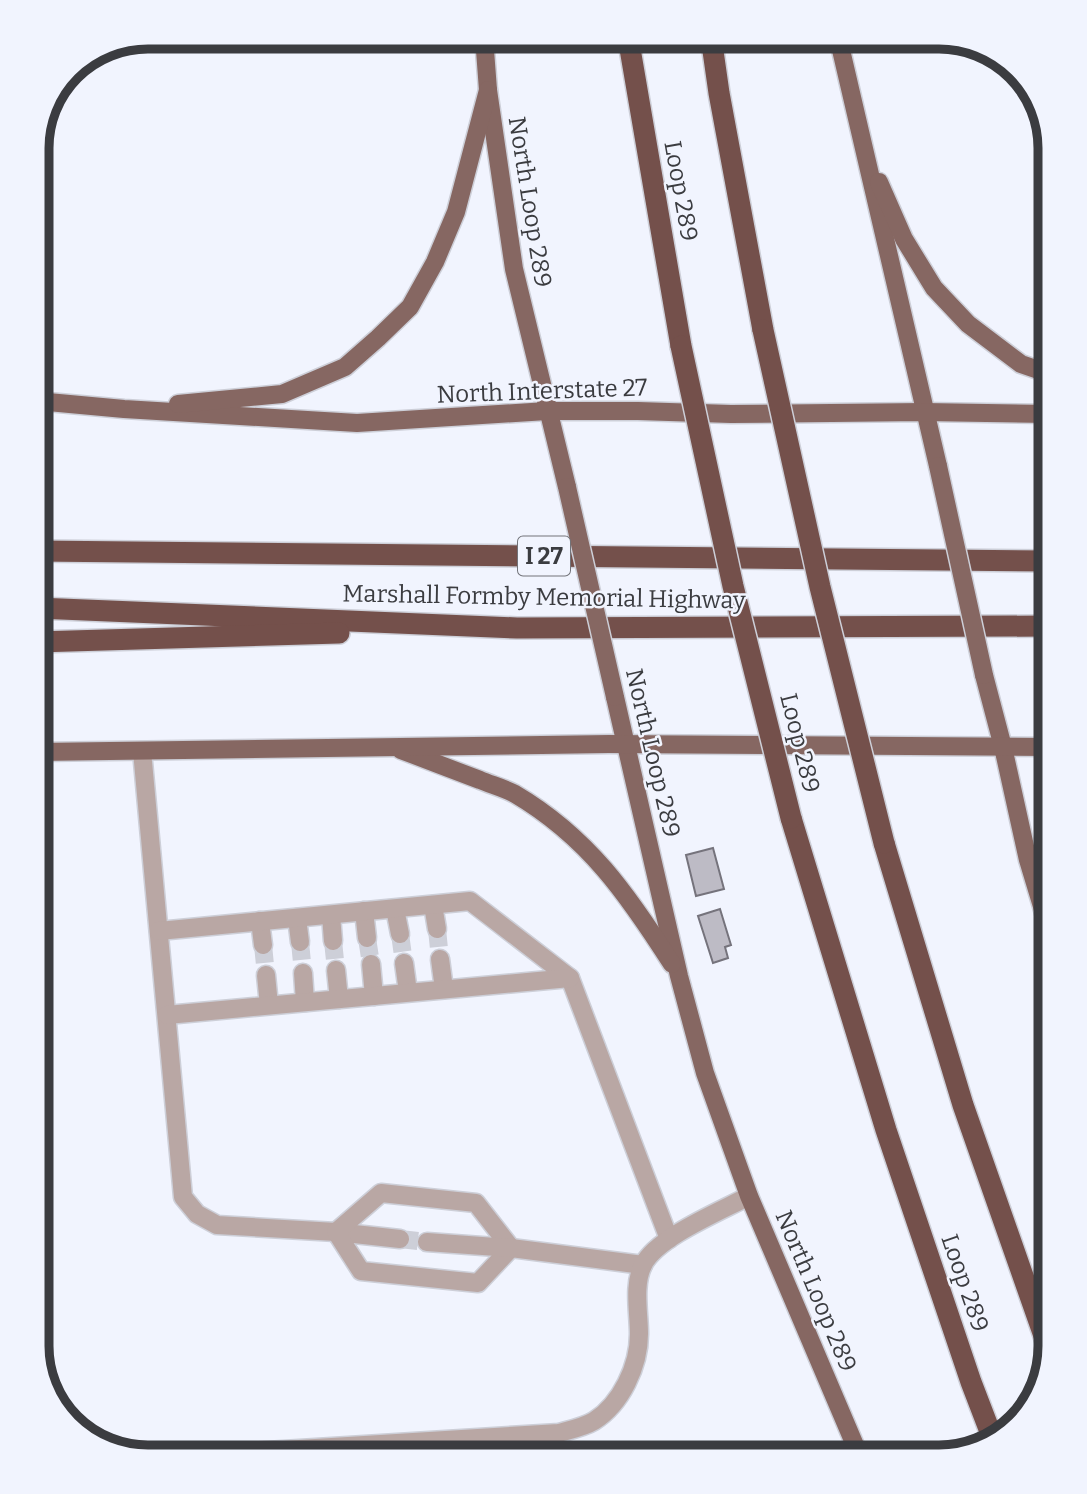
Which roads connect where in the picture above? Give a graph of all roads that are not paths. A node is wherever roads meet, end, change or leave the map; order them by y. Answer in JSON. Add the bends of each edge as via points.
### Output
{"nodes":[{"id":1,"x":485,"y":49,"type":"edge"},
{"id":2,"x":630,"y":49,"type":"edge"},
{"id":3,"x":713,"y":49,"type":"edge"},
{"id":4,"x":841,"y":49,"type":"edge"},
{"id":5,"x":488,"y":90,"type":"junction"},
{"id":6,"x":861,"y":139,"type":"junction"},
{"id":7,"x":1038,"y":370,"type":"edge"},
{"id":8,"x":49,"y":402,"type":"edge"},
{"id":9,"x":124,"y":409,"type":"junction"},
{"id":10,"x":49,"y":410,"type":"edge"},
{"id":11,"x":547,"y":411,"type":"junction"},
{"id":12,"x":924,"y":412,"type":"junction"},
{"id":13,"x":1038,"y":414,"type":"edge"},
{"id":14,"x":49,"y":551,"type":"edge"},
{"id":15,"x":1038,"y":561,"type":"edge"},
{"id":16,"x":49,"y":608,"type":"edge"},
{"id":17,"x":1038,"y":626,"type":"edge"},
{"id":18,"x":517,"y":628,"type":"junction"},
{"id":19,"x":49,"y":642,"type":"edge"},
{"id":20,"x":626,"y":744,"type":"junction"},
{"id":21,"x":391,"y":746,"type":"junction"},
{"id":22,"x":1003,"y":747,"type":"junction"},
{"id":23,"x":1038,"y":747,"type":"edge"},
{"id":24,"x":142,"y":751,"type":"junction"},
{"id":25,"x":49,"y":752,"type":"edge"},
{"id":26,"x":1038,"y":893,"type":"edge"},
{"id":27,"x":433,"y":905,"type":"junction"},
{"id":28,"x":395,"y":909,"type":"junction"},
{"id":29,"x":364,"y":911,"type":"junction"},
{"id":30,"x":331,"y":915,"type":"junction"},
{"id":31,"x":297,"y":918,"type":"junction"},
{"id":32,"x":260,"y":921,"type":"junction"},
{"id":33,"x":436,"y":929,"type":"tunnel mouth"},
{"id":34,"x":159,"y":930,"type":"junction"},
{"id":35,"x":400,"y":934,"type":"tunnel mouth"},
{"id":36,"x":367,"y":938,"type":"tunnel mouth"},
{"id":37,"x":334,"y":941,"type":"tunnel mouth"},
{"id":38,"x":300,"y":942,"type":"tunnel mouth"},
{"id":39,"x":263,"y":945,"type":"tunnel mouth"},
{"id":40,"x":440,"y":959,"type":"tunnel mouth"},
{"id":41,"x":404,"y":963,"type":"tunnel mouth"},
{"id":42,"x":370,"y":964,"type":"tunnel mouth"},
{"id":43,"x":336,"y":970,"type":"tunnel mouth"},
{"id":44,"x":303,"y":973,"type":"tunnel mouth"},
{"id":45,"x":266,"y":975,"type":"tunnel mouth"},
{"id":46,"x":679,"y":976,"type":"junction"},
{"id":47,"x":570,"y":978,"type":"junction"},
{"id":48,"x":444,"y":989,"type":"junction"},
{"id":49,"x":408,"y":992,"type":"junction"},
{"id":50,"x":374,"y":996,"type":"junction"},
{"id":51,"x":339,"y":999,"type":"junction"},
{"id":52,"x":305,"y":1002,"type":"junction"},
{"id":53,"x":269,"y":1005,"type":"junction"},
{"id":54,"x":167,"y":1015,"type":"junction"},
{"id":55,"x":749,"y":1196,"type":"junction"},
{"id":56,"x":337,"y":1232,"type":"junction"},
{"id":57,"x":669,"y":1239,"type":"junction"},
{"id":58,"x":400,"y":1240,"type":"tunnel mouth"},
{"id":59,"x":427,"y":1242,"type":"tunnel mouth"},
{"id":60,"x":512,"y":1248,"type":"junction"},
{"id":61,"x":643,"y":1265,"type":"junction"},
{"id":62,"x":1038,"y":1319,"type":"edge"},
{"id":63,"x":990,"y":1431,"type":"edge"},
{"id":64,"x":363,"y":1445,"type":"edge"},
{"id":65,"x":855,"y":1445,"type":"edge"}],
"edges":[{"from":1,"to":5,"type":"main road","name":"North Loop 289"},
{"from":2,"to":63,"type":"highway","name":"Loop 289","bridge":true,"via":[[681,346],[733,586],[791,818],[886,1130]]},
{"from":3,"to":62,"type":"highway","bridge":true,"via":[[763,330],[820,587],[884,843],[963,1105]]},
{"from":4,"to":6,"type":"main road"},
{"from":5,"to":9,"type":"main road","via":[[456,212],[435,262],[410,307],[345,367],[282,394]]},
{"from":5,"to":11,"type":"main road","name":"North Loop 289","via":[[514,269]]},
{"from":6,"to":7,"type":"main road","via":[[904,239],[934,288],[968,324],[1021,364]]},
{"from":6,"to":12,"type":"main road"},
{"from":8,"to":9,"type":"main road","name":"North Interstate 27"},
{"from":9,"to":10,"type":"main road"},
{"from":9,"to":11,"type":"main road","name":"North Interstate 27","via":[[356,423]]},
{"from":11,"to":12,"type":"main road","name":"North Interstate 27"},
{"from":11,"to":20,"type":"main road","name":"North Loop 289","bridge":true},
{"from":12,"to":13,"type":"main road","name":"North Interstate 27"},
{"from":12,"to":22,"type":"main road","bridge":true},
{"from":14,"to":15,"type":"highway","name":"Marshall Formby Memorial Highway","number":"I 27"},
{"from":16,"to":18,"type":"highway","name":"Marshall Formby Memorial Highway"},
{"from":17,"to":18,"type":"highway","name":"Marshall Formby Memorial Highway"},
{"from":18,"to":19,"type":"highway"},
{"from":20,"to":21,"type":"main road"},
{"from":20,"to":22,"type":"main road"},
{"from":20,"to":46,"type":"main road","name":"North Loop 289"},
{"from":21,"to":24,"type":"main road"},
{"from":21,"to":46,"type":"main road","via":[[513,793],[553,820],[615,880]]},
{"from":22,"to":23,"type":"main road"},
{"from":22,"to":26,"type":"main road"},
{"from":24,"to":25,"type":"main road"},
{"from":24,"to":34,"type":"lane"},
{"from":27,"to":28,"type":"lane"},
{"from":27,"to":33,"type":"lane"},
{"from":27,"to":47,"type":"lane","via":[[470,901]]},
{"from":28,"to":29,"type":"lane"},
{"from":28,"to":35,"type":"lane"},
{"from":29,"to":30,"type":"lane"},
{"from":29,"to":36,"type":"lane"},
{"from":30,"to":31,"type":"lane"},
{"from":30,"to":37,"type":"lane"},
{"from":31,"to":32,"type":"lane"},
{"from":31,"to":38,"type":"lane"},
{"from":32,"to":34,"type":"lane"},
{"from":32,"to":39,"type":"lane"},
{"from":34,"to":54,"type":"lane"},
{"from":40,"to":48,"type":"lane"},
{"from":41,"to":49,"type":"lane"},
{"from":42,"to":50,"type":"lane"},
{"from":43,"to":51,"type":"lane"},
{"from":44,"to":52,"type":"lane"},
{"from":45,"to":53,"type":"lane"},
{"from":46,"to":55,"type":"main road","name":"North Loop 289","via":[[705,1073]]},
{"from":47,"to":48,"type":"lane"},
{"from":47,"to":57,"type":"lane"},
{"from":48,"to":49,"type":"lane"},
{"from":49,"to":50,"type":"lane"},
{"from":50,"to":51,"type":"lane"},
{"from":51,"to":52,"type":"lane"},
{"from":52,"to":53,"type":"lane"},
{"from":53,"to":54,"type":"lane"},
{"from":54,"to":56,"type":"lane","via":[[183,1196],[197,1214],[217,1225]]},
{"from":55,"to":57,"type":"lane"},
{"from":55,"to":65,"type":"main road","name":"North Loop 289"},
{"from":56,"to":58,"type":"lane"},
{"from":56,"to":60,"type":"lane","via":[[362,1271],[478,1283]]},
{"from":56,"to":60,"type":"lane","via":[[381,1193],[476,1203]]},
{"from":57,"to":61,"type":"lane"},
{"from":59,"to":60,"type":"lane"},
{"from":60,"to":61,"type":"lane"},
{"from":61,"to":64,"type":"lane","via":[[636,1292],[639,1337],[631,1377],[611,1407],[592,1423],[559,1433]]}]}
